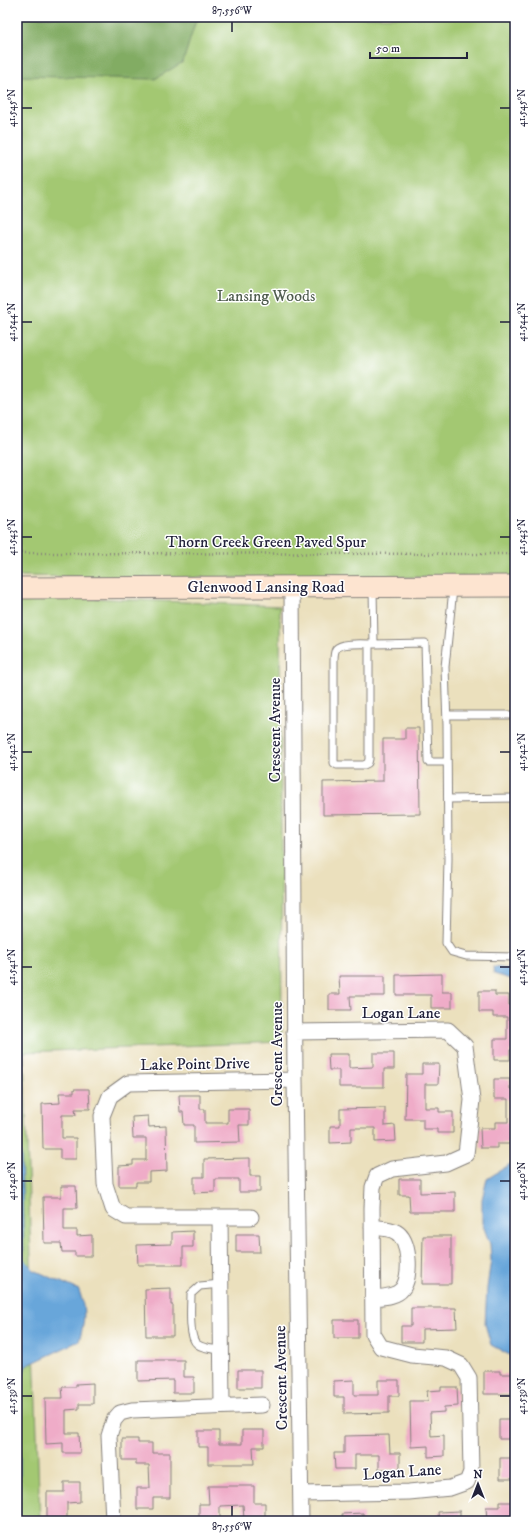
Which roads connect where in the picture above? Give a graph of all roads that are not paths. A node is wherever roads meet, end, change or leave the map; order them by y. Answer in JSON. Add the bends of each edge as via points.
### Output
{"nodes":[{"id":1,"x":454,"y":586,"type":"junction"},
{"id":2,"x":515,"y":586,"type":"edge"},
{"id":3,"x":292,"y":587,"type":"junction"},
{"id":4,"x":373,"y":587,"type":"junction"},
{"id":5,"x":17,"y":588,"type":"edge"},
{"id":6,"x":372,"y":644,"type":"junction"},
{"id":7,"x":447,"y":715,"type":"junction"},
{"id":8,"x":515,"y":715,"type":"edge"},
{"id":9,"x":447,"y":762,"type":"junction"},
{"id":10,"x":515,"y":798,"type":"edge"},
{"id":11,"x":448,"y":799,"type":"junction"},
{"id":12,"x":515,"y":957,"type":"edge"},
{"id":13,"x":294,"y":1032,"type":"junction"},
{"id":14,"x":295,"y":1080,"type":"junction"},
{"id":15,"x":251,"y":1216,"type":"dead end"},
{"id":16,"x":220,"y":1217,"type":"junction"},
{"id":17,"x":372,"y":1227,"type":"junction"},
{"id":18,"x":221,"y":1284,"type":"junction"},
{"id":19,"x":373,"y":1298,"type":"junction"},
{"id":20,"x":222,"y":1350,"type":"junction"},
{"id":21,"x":262,"y":1405,"type":"dead end"},
{"id":22,"x":222,"y":1406,"type":"junction"},
{"id":23,"x":301,"y":1494,"type":"junction"},
{"id":24,"x":113,"y":1521,"type":"edge"},
{"id":25,"x":301,"y":1521,"type":"edge"}],
"edges":[{"from":1,"to":2,"type":"main road","name":"Glenwood Lansing Road"},
{"from":1,"to":4,"type":"main road","name":"Glenwood Lansing Road"},
{"from":1,"to":7,"type":"lane","via":[[444,667]]},
{"from":3,"to":4,"type":"main road","name":"Glenwood Lansing Road"},
{"from":3,"to":5,"type":"main road","name":"Glenwood Lansing Road"},
{"from":3,"to":13,"type":"street","name":"Crescent Avenue"},
{"from":4,"to":6,"type":"lane"},
{"from":6,"to":6,"type":"lane","via":[[342,645],[335,653],[334,763],[337,765],[368,763]]},
{"from":6,"to":9,"type":"lane","via":[[424,643],[428,762]]},
{"from":7,"to":8,"type":"lane"},
{"from":7,"to":9,"type":"lane"},
{"from":9,"to":11,"type":"lane"},
{"from":10,"to":11,"type":"lane"},
{"from":11,"to":12,"type":"lane","via":[[446,943],[452,952],[466,956]]},
{"from":13,"to":14,"type":"street","name":"Crescent Avenue"},
{"from":13,"to":17,"type":"street","name":"Logan Lane","via":[[448,1030],[465,1046],[472,1100],[466,1154],[446,1163],[392,1169],[377,1176],[373,1187]]},
{"from":14,"to":16,"type":"street","name":"Lake Point Drive","via":[[128,1083],[110,1096],[102,1116],[105,1184],[113,1209],[126,1216]]},
{"from":14,"to":23,"type":"street","name":"Crescent Avenue"},
{"from":15,"to":16,"type":"street","name":"Lake Point Drive"},
{"from":16,"to":18,"type":"street"},
{"from":17,"to":19,"type":"street","name":"Logan Lane"},
{"from":17,"to":19,"type":"street","via":[[395,1230],[402,1236],[408,1267],[407,1280],[402,1290],[393,1296]]},
{"from":18,"to":20,"type":"street"},
{"from":18,"to":20,"type":"lane","via":[[200,1286],[191,1294],[191,1317],[192,1338],[196,1344]]},
{"from":19,"to":23,"type":"street","name":"Logan Lane","via":[[373,1334],[381,1347],[412,1355],[446,1358],[461,1365],[469,1378],[471,1472],[467,1482],[450,1488],[409,1492]]},
{"from":20,"to":22,"type":"street"},
{"from":21,"to":22,"type":"street"},
{"from":22,"to":24,"type":"street","via":[[132,1410],[120,1413],[114,1420],[109,1436]]},
{"from":23,"to":25,"type":"street","name":"Crescent Avenue"}]}
